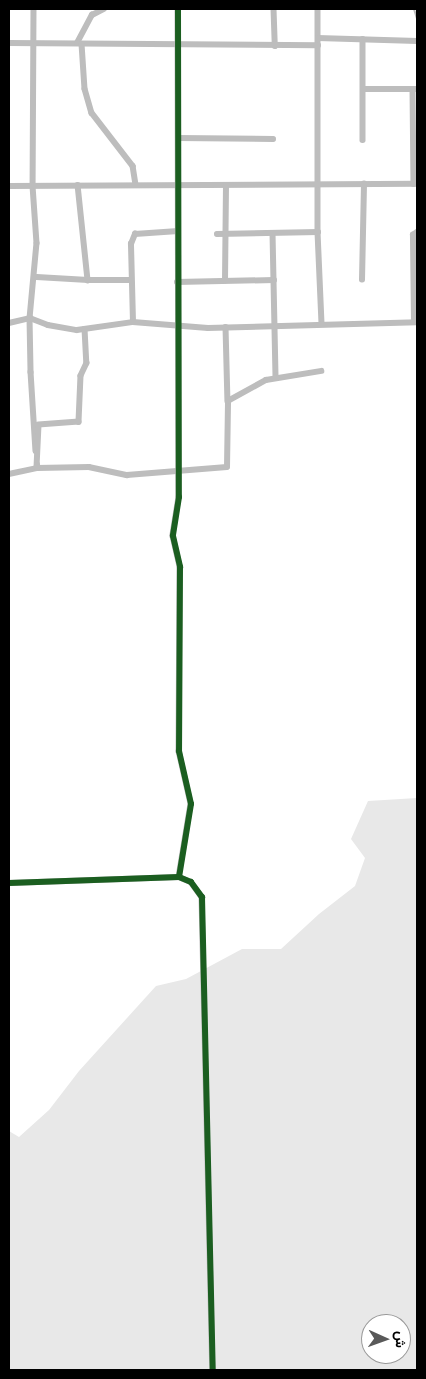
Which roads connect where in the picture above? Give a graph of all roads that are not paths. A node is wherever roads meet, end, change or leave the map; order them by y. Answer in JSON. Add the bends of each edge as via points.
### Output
{"nodes":[{"id":1,"x":34,"y":9,"type":"edge"},
{"id":2,"x":104,"y":9,"type":"edge"},
{"id":3,"x":178,"y":9,"type":"edge"},
{"id":4,"x":274,"y":9,"type":"edge"},
{"id":5,"x":318,"y":9,"type":"edge"},
{"id":6,"x":318,"y":38,"type":"junction"},
{"id":7,"x":363,"y":38,"type":"junction"},
{"id":8,"x":417,"y":41,"type":"edge"},
{"id":9,"x":9,"y":42,"type":"edge"},
{"id":10,"x":33,"y":43,"type":"junction"},
{"id":11,"x":80,"y":44,"type":"junction"},
{"id":12,"x":178,"y":44,"type":"junction"},
{"id":13,"x":318,"y":45,"type":"junction"},
{"id":14,"x":275,"y":46,"type":"junction"},
{"id":15,"x":365,"y":89,"type":"junction"},
{"id":16,"x":415,"y":89,"type":"edge"},
{"id":17,"x":178,"y":138,"type":"junction"},
{"id":18,"x":273,"y":139,"type":"dead end"},
{"id":19,"x":363,"y":140,"type":"dead end"},
{"id":20,"x":136,"y":184,"type":"junction"},
{"id":21,"x":178,"y":184,"type":"junction"},
{"id":22,"x":319,"y":184,"type":"junction"},
{"id":23,"x":364,"y":184,"type":"junction"},
{"id":24,"x":415,"y":184,"type":"edge"},
{"id":25,"x":78,"y":185,"type":"junction"},
{"id":26,"x":9,"y":186,"type":"edge"},
{"id":27,"x":33,"y":186,"type":"junction"},
{"id":28,"x":226,"y":186,"type":"junction"},
{"id":29,"x":178,"y":232,"type":"junction"},
{"id":30,"x":318,"y":232,"type":"junction"},
{"id":31,"x":417,"y":232,"type":"edge"},
{"id":32,"x":273,"y":233,"type":"junction"},
{"id":33,"x":217,"y":234,"type":"dead end"},
{"id":34,"x":226,"y":234,"type":"junction"},
{"id":35,"x":37,"y":277,"type":"junction"},
{"id":36,"x":88,"y":280,"type":"junction"},
{"id":37,"x":132,"y":280,"type":"junction"},
{"id":38,"x":274,"y":280,"type":"junction"},
{"id":39,"x":362,"y":280,"type":"dead end"},
{"id":40,"x":225,"y":281,"type":"junction"},
{"id":41,"x":177,"y":282,"type":"junction"},
{"id":42,"x":30,"y":318,"type":"junction"},
{"id":43,"x":133,"y":322,"type":"junction"},
{"id":44,"x":322,"y":322,"type":"junction"},
{"id":45,"x":416,"y":322,"type":"edge"},
{"id":46,"x":9,"y":323,"type":"edge"},
{"id":47,"x":274,"y":324,"type":"junction"},
{"id":48,"x":176,"y":326,"type":"junction"},
{"id":49,"x":226,"y":327,"type":"junction"},
{"id":50,"x":85,"y":329,"type":"junction"},
{"id":51,"x":321,"y":371,"type":"dead end"},
{"id":52,"x":276,"y":377,"type":"junction"},
{"id":53,"x":228,"y":401,"type":"junction"},
{"id":54,"x":37,"y":468,"type":"junction"},
{"id":55,"x":178,"y":470,"type":"junction"},
{"id":56,"x":9,"y":474,"type":"edge"},
{"id":57,"x":179,"y":878,"type":"junction"},
{"id":58,"x":9,"y":883,"type":"edge"},
{"id":59,"x":213,"y":1370,"type":"edge"}],
"edges":[{"from":1,"to":10,"type":"street"},
{"from":2,"to":11,"type":"street","via":[[92,15]]},
{"from":3,"to":12,"type":"street"},
{"from":4,"to":14,"type":"street"},
{"from":5,"to":6,"type":"street"},
{"from":6,"to":7,"type":"street"},
{"from":6,"to":13,"type":"street"},
{"from":7,"to":8,"type":"street"},
{"from":7,"to":15,"type":"street"},
{"from":9,"to":10,"type":"street"},
{"from":10,"to":11,"type":"street"},
{"from":10,"to":27,"type":"street"},
{"from":11,"to":12,"type":"street"},
{"from":11,"to":20,"type":"street","via":[[85,89],[92,113],[134,166]]},
{"from":12,"to":14,"type":"street"},
{"from":12,"to":17,"type":"street"},
{"from":13,"to":14,"type":"street"},
{"from":13,"to":22,"type":"street"},
{"from":15,"to":16,"type":"street"},
{"from":15,"to":19,"type":"street"},
{"from":16,"to":24,"type":"street"},
{"from":17,"to":18,"type":"street"},
{"from":17,"to":21,"type":"street"},
{"from":20,"to":21,"type":"street"},
{"from":20,"to":25,"type":"street"},
{"from":21,"to":28,"type":"street"},
{"from":21,"to":29,"type":"street"},
{"from":22,"to":23,"type":"street"},
{"from":22,"to":28,"type":"street"},
{"from":22,"to":30,"type":"street"},
{"from":23,"to":24,"type":"street"},
{"from":23,"to":39,"type":"street"},
{"from":25,"to":27,"type":"street"},
{"from":25,"to":36,"type":"street"},
{"from":26,"to":27,"type":"street"},
{"from":27,"to":35,"type":"street"},
{"from":28,"to":34,"type":"street"},
{"from":29,"to":37,"type":"street","via":[[135,234],[131,244]]},
{"from":29,"to":41,"type":"street"},
{"from":30,"to":32,"type":"street"},
{"from":30,"to":44,"type":"street"},
{"from":31,"to":45,"type":"street","via":[[413,235]]},
{"from":32,"to":34,"type":"street"},
{"from":32,"to":38,"type":"street"},
{"from":33,"to":34,"type":"street"},
{"from":34,"to":40,"type":"street"},
{"from":35,"to":36,"type":"street"},
{"from":35,"to":42,"type":"street"},
{"from":36,"to":37,"type":"street"},
{"from":37,"to":43,"type":"street"},
{"from":38,"to":40,"type":"street"},
{"from":38,"to":47,"type":"street"},
{"from":40,"to":41,"type":"street"},
{"from":41,"to":48,"type":"street"},
{"from":42,"to":46,"type":"street"},
{"from":42,"to":50,"type":"street","via":[[62,328]]},
{"from":42,"to":54,"type":"street"},
{"from":43,"to":48,"type":"street"},
{"from":43,"to":50,"type":"street"},
{"from":44,"to":45,"type":"street"},
{"from":44,"to":47,"type":"street"},
{"from":47,"to":49,"type":"street"},
{"from":47,"to":52,"type":"street"},
{"from":48,"to":49,"type":"street"},
{"from":48,"to":55,"type":"street"},
{"from":49,"to":53,"type":"street"},
{"from":50,"to":54,"type":"street","via":[[87,363],[81,376],[79,422],[39,425]]},
{"from":51,"to":52,"type":"street"},
{"from":52,"to":53,"type":"street"},
{"from":53,"to":55,"type":"street","via":[[227,467]]},
{"from":54,"to":55,"type":"street","via":[[89,467],[127,475]]},
{"from":54,"to":56,"type":"street"},
{"from":55,"to":57,"type":"street","via":[[173,536],[180,567],[179,750],[191,804]]},
{"from":57,"to":58,"type":"street"},
{"from":57,"to":59,"type":"street","via":[[191,882],[199,892],[204,911]]}]}
